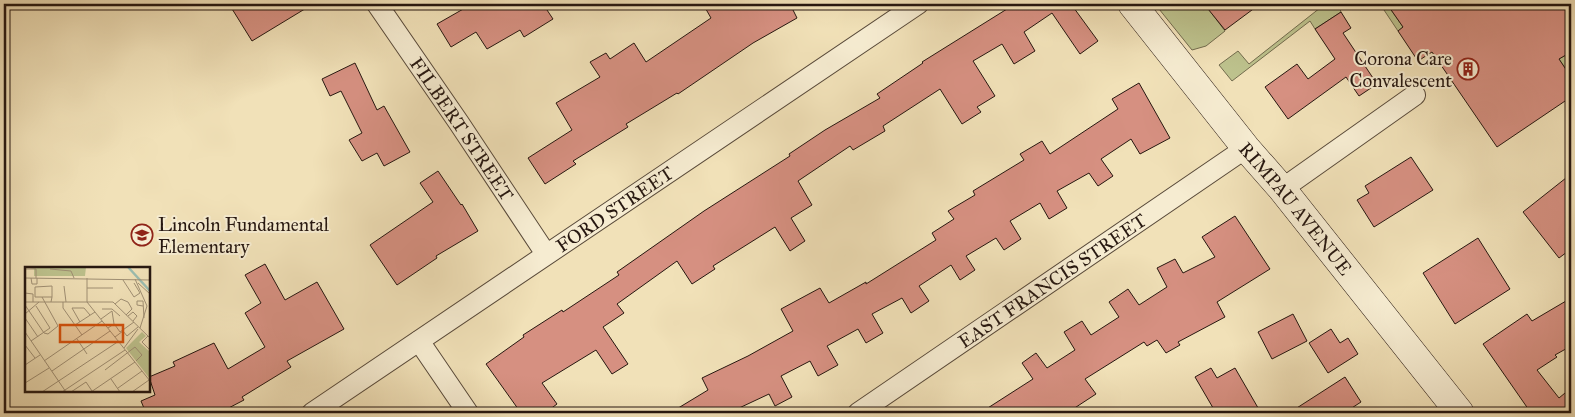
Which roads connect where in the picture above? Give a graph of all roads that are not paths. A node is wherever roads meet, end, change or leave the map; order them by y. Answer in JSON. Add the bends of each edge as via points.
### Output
{"nodes":[{"id":1,"x":377,"y":4,"type":"edge"},
{"id":2,"x":918,"y":4,"type":"edge"},
{"id":3,"x":1132,"y":4,"type":"edge"},
{"id":4,"x":1415,"y":95,"type":"dead end"},
{"id":5,"x":1246,"y":148,"type":"junction"},
{"id":6,"x":1282,"y":189,"type":"junction"},
{"id":7,"x":546,"y":254,"type":"junction"},
{"id":8,"x":419,"y":341,"type":"junction"},
{"id":9,"x":1453,"y":411,"type":"edge"},
{"id":10,"x":312,"y":413,"type":"edge"},
{"id":11,"x":468,"y":413,"type":"edge"},
{"id":12,"x":858,"y":413,"type":"edge"}],
"edges":[{"from":1,"to":7,"type":"street","name":"FILBERT STREET"},
{"from":2,"to":7,"type":"street","name":"FORD STREET"},
{"from":3,"to":5,"type":"main road","name":"RIMPAU AVENUE"},
{"from":4,"to":6,"type":"street"},
{"from":5,"to":6,"type":"main road","name":"RIMPAU AVENUE"},
{"from":5,"to":12,"type":"street","name":"EAST FRANCIS STREET"},
{"from":6,"to":9,"type":"main road","name":"RIMPAU AVENUE"},
{"from":7,"to":8,"type":"street","name":"FORD STREET"},
{"from":8,"to":10,"type":"street","name":"FORD STREET"},
{"from":8,"to":11,"type":"street"}]}
